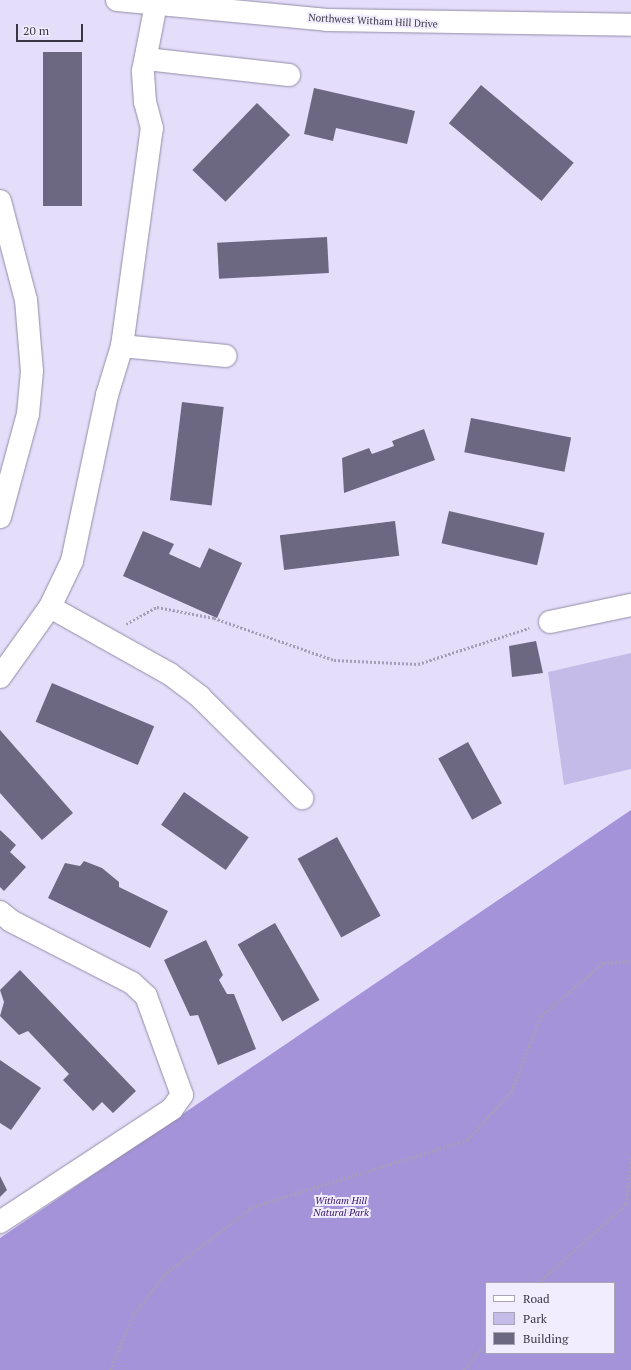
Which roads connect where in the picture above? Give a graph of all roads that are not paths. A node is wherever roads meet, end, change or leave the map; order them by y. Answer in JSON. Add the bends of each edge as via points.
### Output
{"nodes":[{"id":1,"x":117,"y":0,"type":"edge"},
{"id":2,"x":161,"y":3,"type":"edge"},
{"id":3,"x":204,"y":4,"type":"edge"},
{"id":4,"x":631,"y":26,"type":"edge"},
{"id":5,"x":146,"y":59,"type":"junction"},
{"id":6,"x":289,"y":75,"type":"dead end"},
{"id":7,"x":0,"y":201,"type":"edge"},
{"id":8,"x":122,"y":346,"type":"junction"},
{"id":9,"x":226,"y":356,"type":"dead end"},
{"id":10,"x":0,"y":518,"type":"edge"},
{"id":11,"x":631,"y":605,"type":"edge"},
{"id":12,"x":50,"y":607,"type":"junction"},
{"id":13,"x":550,"y":622,"type":"road end"},
{"id":14,"x":0,"y":677,"type":"edge"},
{"id":15,"x":302,"y":798,"type":"dead end"},
{"id":16,"x":0,"y":912,"type":"edge"},
{"id":17,"x":0,"y":1222,"type":"edge"}],
"edges":[{"from":1,"to":2,"type":"street","name":"Northwest Witham Hill Drive"},
{"from":2,"to":3,"type":"street","name":"Northwest Witham Hill Drive"},
{"from":2,"to":5,"type":"street"},
{"from":3,"to":4,"type":"street","name":"Northwest Witham Hill Drive","via":[[334,20]]},
{"from":5,"to":6,"type":"street"},
{"from":5,"to":8,"type":"street","via":[[145,102],[152,128]]},
{"from":7,"to":10,"type":"street","via":[[26,300],[32,371],[28,414]]},
{"from":8,"to":9,"type":"street"},
{"from":8,"to":12,"type":"street","via":[[107,395],[72,561]]},
{"from":11,"to":13,"type":"street"},
{"from":12,"to":14,"type":"street"},
{"from":12,"to":15,"type":"street","via":[[170,674],[200,697]]},
{"from":16,"to":17,"type":"street","via":[[11,921],[132,983],[146,996],[182,1095],[172,1109]]}]}
